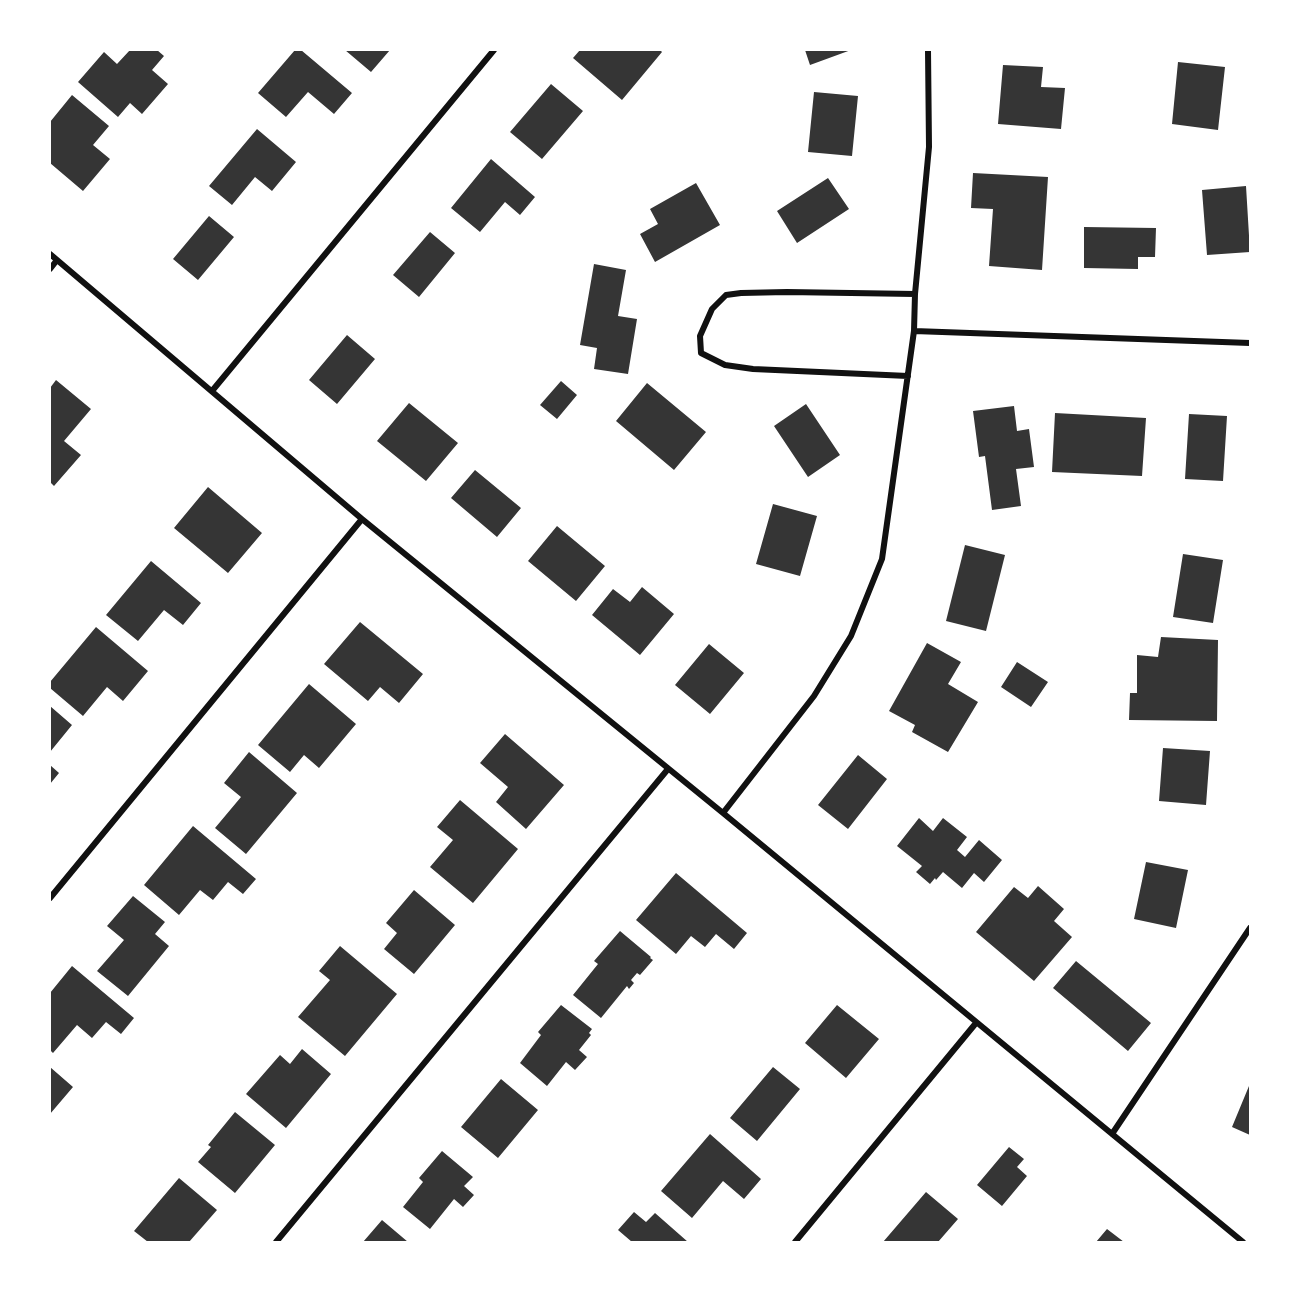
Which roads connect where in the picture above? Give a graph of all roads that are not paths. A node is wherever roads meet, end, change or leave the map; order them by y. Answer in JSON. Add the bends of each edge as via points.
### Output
{"nodes":[{"id":1,"x":494,"y":50,"type":"edge"},
{"id":2,"x":928,"y":50,"type":"edge"},
{"id":3,"x":50,"y":254,"type":"edge"},
{"id":4,"x":57,"y":260,"type":"junction"},
{"id":5,"x":50,"y":269,"type":"edge"},
{"id":6,"x":915,"y":294,"type":"junction"},
{"id":7,"x":914,"y":331,"type":"junction"},
{"id":8,"x":1251,"y":343,"type":"edge"},
{"id":9,"x":908,"y":376,"type":"junction"},
{"id":10,"x":212,"y":391,"type":"junction"},
{"id":11,"x":362,"y":519,"type":"junction"},
{"id":12,"x":668,"y":769,"type":"junction"},
{"id":13,"x":723,"y":813,"type":"junction"},
{"id":14,"x":50,"y":898,"type":"edge"},
{"id":15,"x":1251,"y":928,"type":"edge"},
{"id":16,"x":976,"y":1023,"type":"junction"},
{"id":17,"x":1112,"y":1134,"type":"junction"},
{"id":18,"x":276,"y":1242,"type":"edge"},
{"id":19,"x":795,"y":1242,"type":"edge"},
{"id":20,"x":1243,"y":1242,"type":"edge"}],
"edges":[{"from":1,"to":10,"type":"street"},
{"from":2,"to":6,"type":"street","via":[[928,147]]},
{"from":3,"to":4,"type":"street"},
{"from":4,"to":5,"type":"street"},
{"from":4,"to":10,"type":"street"},
{"from":6,"to":7,"type":"street"},
{"from":6,"to":9,"type":"street","via":[[726,295],[712,309],[699,336],[701,353],[725,365]]},
{"from":7,"to":8,"type":"street"},
{"from":7,"to":9,"type":"street"},
{"from":9,"to":13,"type":"street","via":[[882,559],[851,636],[814,696]]},
{"from":10,"to":11,"type":"street"},
{"from":11,"to":12,"type":"street"},
{"from":11,"to":14,"type":"street"},
{"from":12,"to":13,"type":"street"},
{"from":12,"to":18,"type":"street"},
{"from":13,"to":16,"type":"street"},
{"from":15,"to":17,"type":"street"},
{"from":16,"to":17,"type":"street"},
{"from":16,"to":19,"type":"street"},
{"from":17,"to":20,"type":"street"}]}
